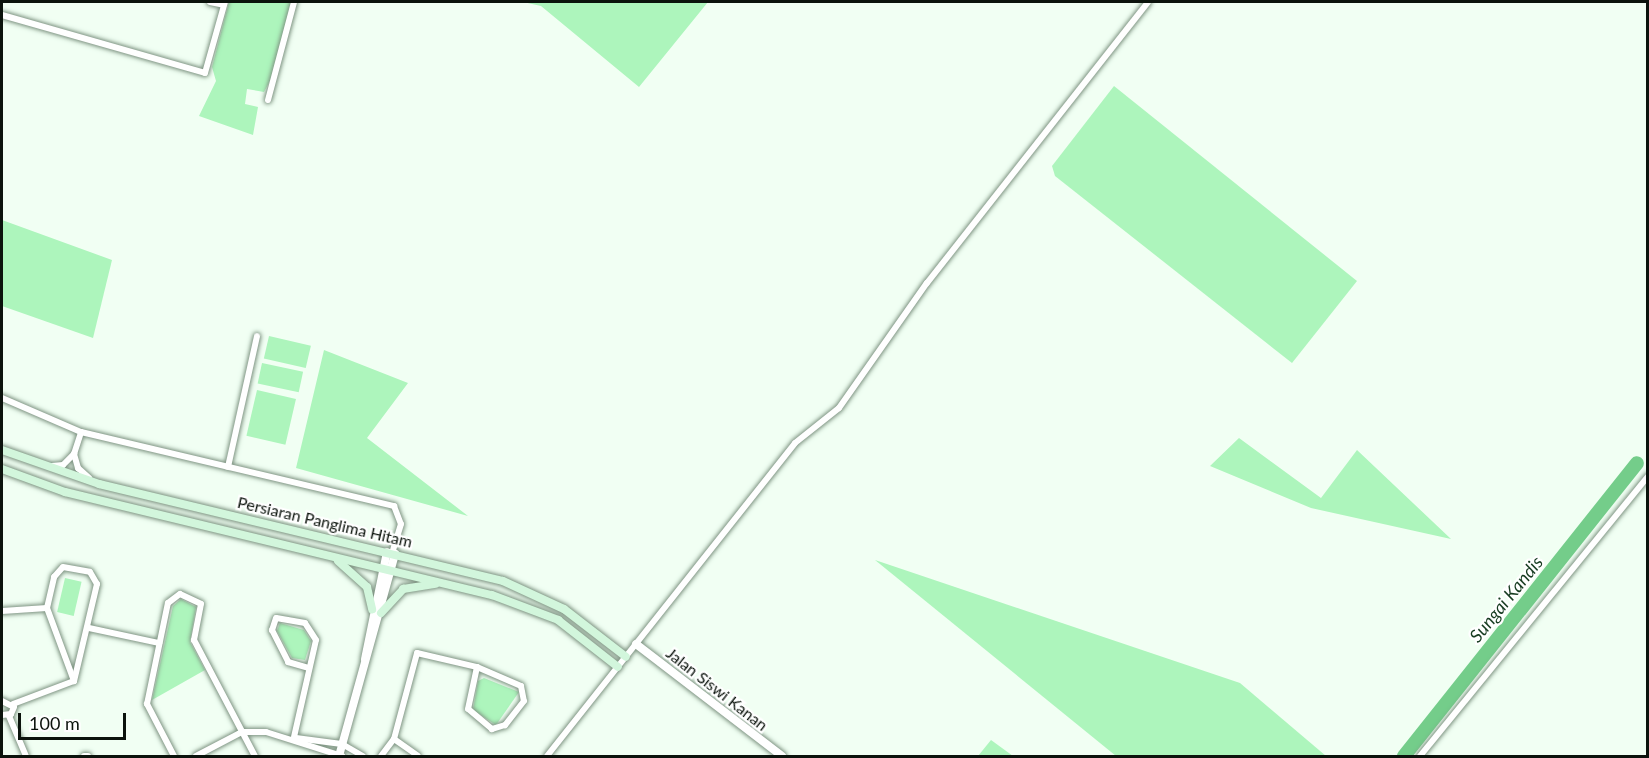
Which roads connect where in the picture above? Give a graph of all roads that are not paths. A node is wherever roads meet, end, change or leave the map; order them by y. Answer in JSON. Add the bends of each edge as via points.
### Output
{"nodes":[{"id":1,"x":210,"y":2,"type":"edge"},
{"id":2,"x":294,"y":2,"type":"edge"},
{"id":3,"x":1148,"y":2,"type":"edge"},
{"id":4,"x":224,"y":3,"type":"edge"},
{"id":5,"x":2,"y":15,"type":"edge"},
{"id":6,"x":268,"y":100,"type":"dead end"},
{"id":7,"x":257,"y":336,"type":"dead end"},
{"id":8,"x":2,"y":398,"type":"edge"},
{"id":9,"x":81,"y":432,"type":"junction"},
{"id":10,"x":2,"y":450,"type":"edge"},
{"id":11,"x":74,"y":454,"type":"junction"},
{"id":12,"x":42,"y":467,"type":"junction"},
{"id":13,"x":228,"y":467,"type":"junction"},
{"id":14,"x":2,"y":469,"type":"edge"},
{"id":15,"x":1647,"y":476,"type":"edge"},
{"id":16,"x":99,"y":484,"type":"junction"},
{"id":17,"x":391,"y":553,"type":"junction"},
{"id":18,"x":328,"y":555,"type":"junction"},
{"id":19,"x":387,"y":570,"type":"junction"},
{"id":20,"x":448,"y":584,"type":"junction"},
{"id":21,"x":47,"y":608,"type":"junction"},
{"id":22,"x":372,"y":609,"type":"junction"},
{"id":23,"x":2,"y":611,"type":"edge"},
{"id":24,"x":381,"y":613,"type":"junction"},
{"id":25,"x":88,"y":628,"type":"junction"},
{"id":26,"x":159,"y":643,"type":"junction"},
{"id":27,"x":636,"y":644,"type":"junction"},
{"id":28,"x":64,"y":653,"type":"junction"},
{"id":29,"x":82,"y":655,"type":"junction"},
{"id":30,"x":626,"y":657,"type":"junction"},
{"id":31,"x":365,"y":660,"type":"junction"},
{"id":32,"x":618,"y":667,"type":"junction"},
{"id":33,"x":309,"y":668,"type":"junction"},
{"id":34,"x":477,"y":668,"type":"junction"},
{"id":35,"x":74,"y":681,"type":"junction"},
{"id":36,"x":2,"y":700,"type":"edge"},
{"id":37,"x":13,"y":704,"type":"junction"},
{"id":38,"x":5,"y":715,"type":"edge"},
{"id":39,"x":242,"y":732,"type":"junction"},
{"id":40,"x":295,"y":738,"type":"junction"},
{"id":41,"x":394,"y":740,"type":"junction"},
{"id":42,"x":342,"y":744,"type":"junction"},
{"id":43,"x":26,"y":756,"type":"edge"},
{"id":44,"x":174,"y":756,"type":"edge"},
{"id":45,"x":196,"y":756,"type":"edge"},
{"id":46,"x":255,"y":756,"type":"edge"},
{"id":47,"x":340,"y":756,"type":"edge"},
{"id":48,"x":363,"y":756,"type":"edge"},
{"id":49,"x":381,"y":756,"type":"edge"},
{"id":50,"x":418,"y":756,"type":"edge"},
{"id":51,"x":547,"y":756,"type":"edge"},
{"id":52,"x":782,"y":756,"type":"edge"},
{"id":53,"x":1420,"y":756,"type":"edge"}],
"edges":[{"from":1,"to":4,"type":"street"},
{"from":2,"to":6,"type":"street"},
{"from":3,"to":27,"type":"street","via":[[927,282],[844,402],[795,443]]},
{"from":4,"to":5,"type":"street","via":[[205,73]]},
{"from":7,"to":13,"type":"street"},
{"from":8,"to":9,"type":"street"},
{"from":9,"to":11,"type":"street"},
{"from":9,"to":13,"type":"street"},
{"from":10,"to":12,"type":"main road","name":"Persiaran Panglima Hitam"},
{"from":11,"to":12,"type":"street","via":[[63,465]]},
{"from":11,"to":16,"type":"street","via":[[78,468]]},
{"from":12,"to":16,"type":"main road","name":"Persiaran Panglima Hitam"},
{"from":13,"to":17,"type":"street","via":[[394,507],[401,524]]},
{"from":14,"to":18,"type":"main road","name":"Persiaran Panglima Hitam","via":[[65,492]]},
{"from":15,"to":53,"type":"street"},
{"from":16,"to":17,"type":"main road","name":"Persiaran Panglima Hitam"},
{"from":17,"to":19,"type":"street"},
{"from":17,"to":30,"type":"main road","name":"Persiaran Panglima Hitam","via":[[537,594]]},
{"from":18,"to":19,"type":"main road","name":"Persiaran Panglima Hitam"},
{"from":18,"to":22,"type":"main road","via":[[353,570],[367,586]]},
{"from":19,"to":20,"type":"main road","name":"Persiaran Panglima Hitam"},
{"from":19,"to":22,"type":"street"},
{"from":19,"to":24,"type":"street"},
{"from":20,"to":24,"type":"main road","via":[[403,589]]},
{"from":20,"to":32,"type":"main road","name":"Persiaran Panglima Hitam","via":[[537,610]]},
{"from":21,"to":23,"type":"street"},
{"from":21,"to":25,"type":"street","via":[[60,568],[90,572],[97,584]]},
{"from":21,"to":28,"type":"street"},
{"from":22,"to":31,"type":"street"},
{"from":24,"to":31,"type":"street"},
{"from":25,"to":26,"type":"street"},
{"from":25,"to":29,"type":"street"},
{"from":26,"to":39,"type":"street","via":[[173,597],[196,599],[201,604],[194,640]]},
{"from":26,"to":44,"type":"street","via":[[147,704]]},
{"from":27,"to":30,"type":"street"},
{"from":27,"to":52,"type":"street","name":"Jalan Siswi Kanan"},
{"from":28,"to":29,"type":"street","via":[[74,660]]},
{"from":28,"to":35,"type":"street"},
{"from":29,"to":35,"type":"street"},
{"from":30,"to":32,"type":"street"},
{"from":31,"to":42,"type":"street"},
{"from":32,"to":51,"type":"street"},
{"from":33,"to":33,"type":"street","via":[[316,640],[311,631],[305,623],[276,618],[272,630],[288,662]]},
{"from":33,"to":40,"type":"street"},
{"from":34,"to":34,"type":"street","via":[[521,686],[525,694],[501,729],[486,726],[468,709]]},
{"from":34,"to":41,"type":"street","via":[[425,651],[417,653],[409,666]]},
{"from":35,"to":37,"type":"street"},
{"from":36,"to":37,"type":"street"},
{"from":37,"to":38,"type":"street"},
{"from":38,"to":43,"type":"street"},
{"from":39,"to":40,"type":"street"},
{"from":39,"to":45,"type":"street"},
{"from":39,"to":46,"type":"street"},
{"from":40,"to":42,"type":"street"},
{"from":40,"to":47,"type":"street"},
{"from":41,"to":49,"type":"street"},
{"from":41,"to":50,"type":"street"},
{"from":42,"to":47,"type":"street"},
{"from":42,"to":48,"type":"street"}]}
